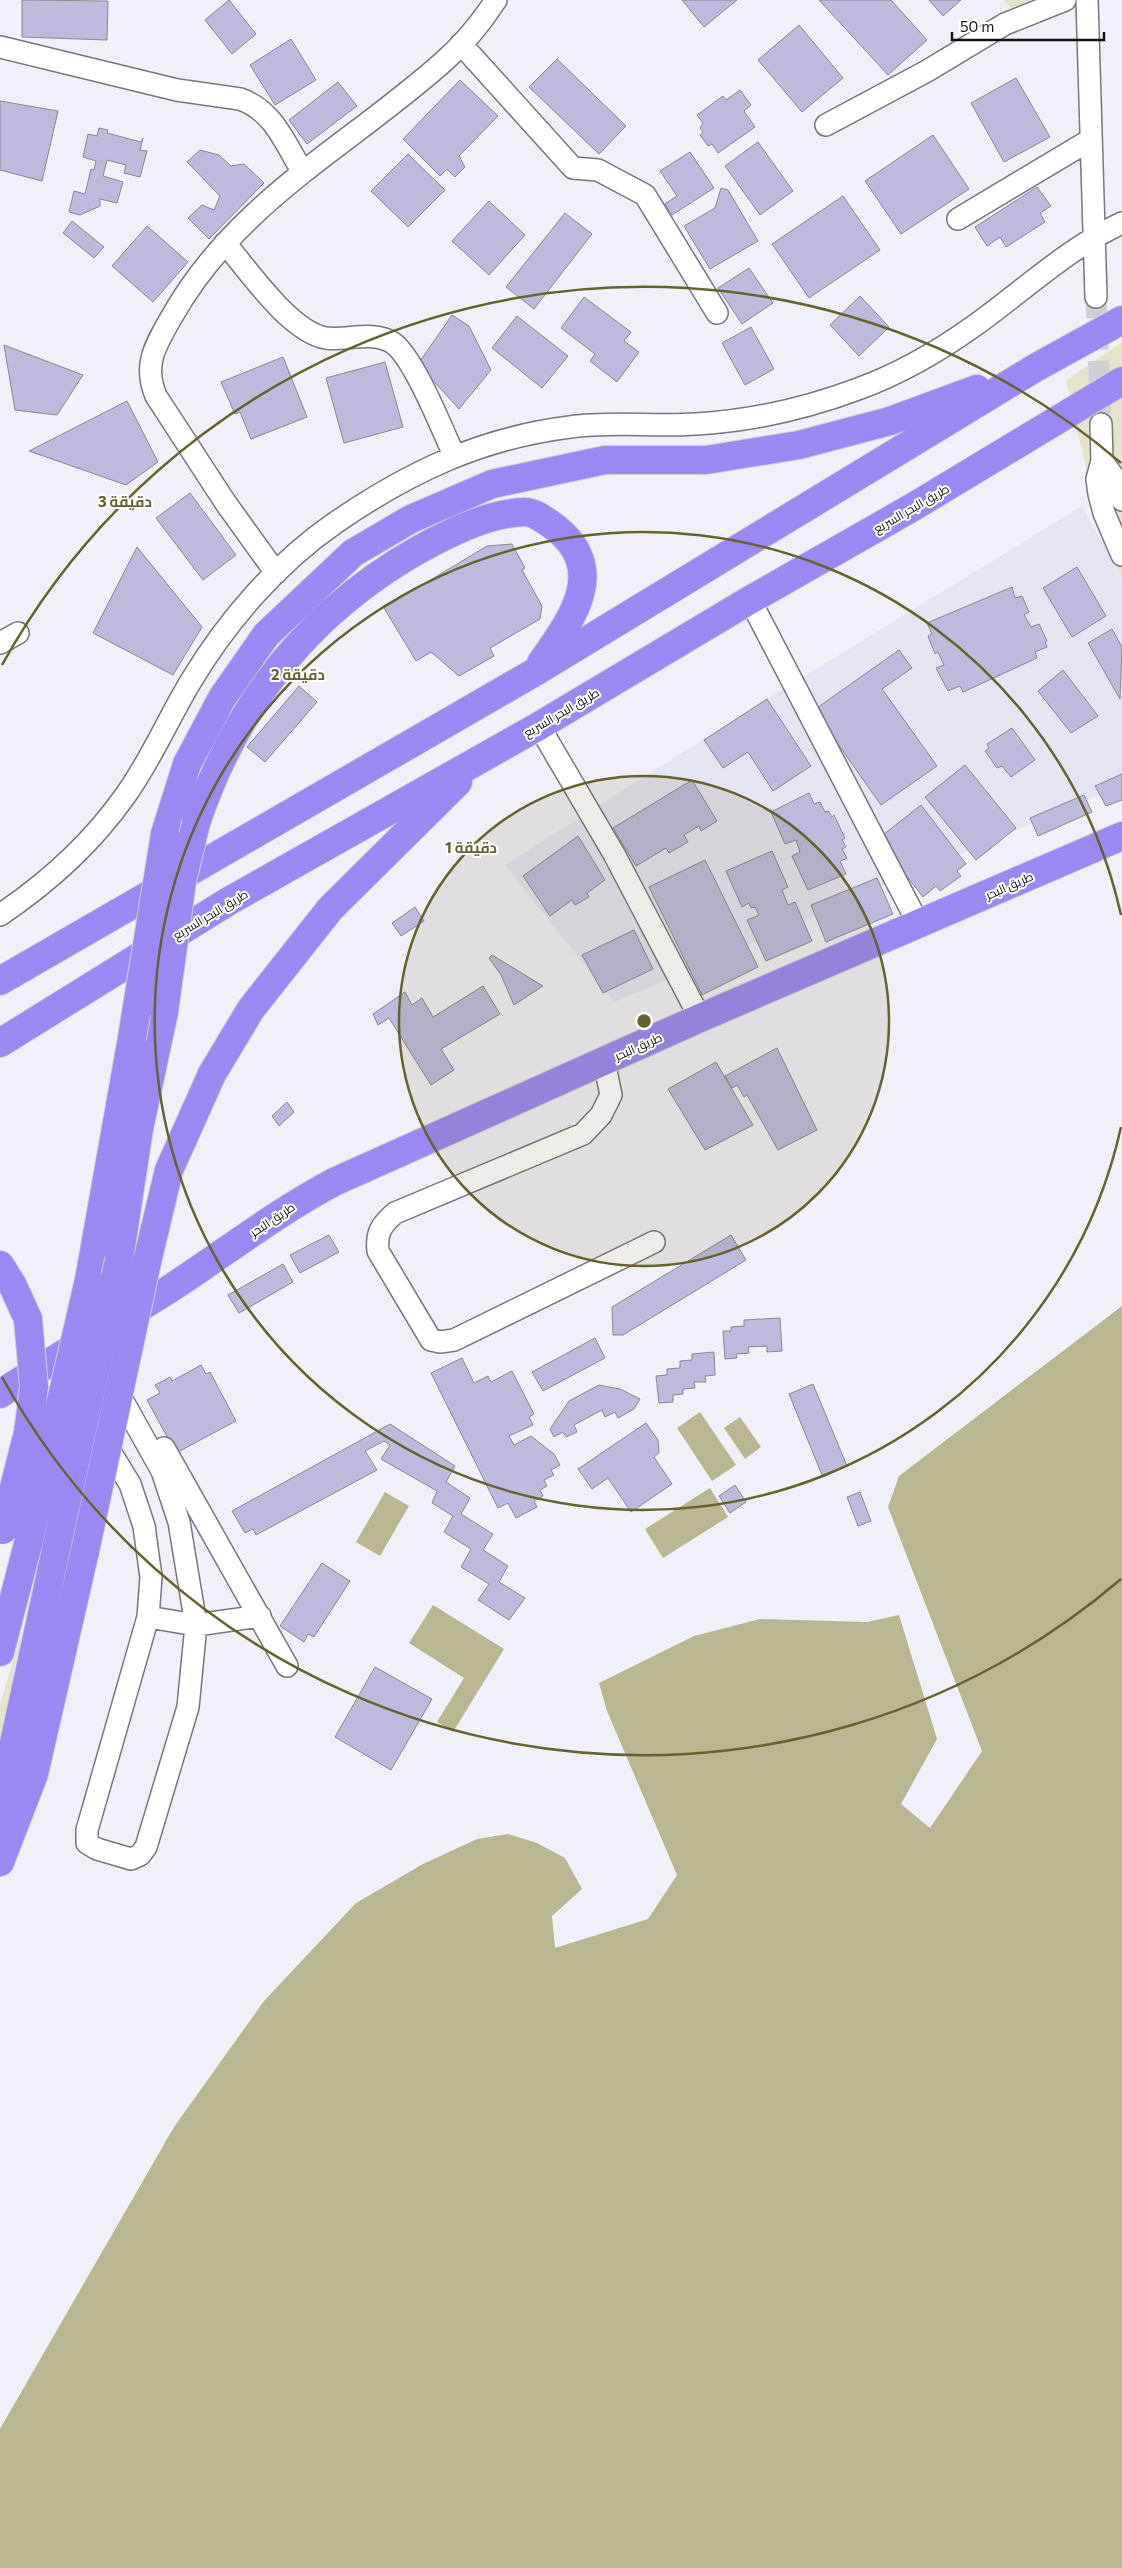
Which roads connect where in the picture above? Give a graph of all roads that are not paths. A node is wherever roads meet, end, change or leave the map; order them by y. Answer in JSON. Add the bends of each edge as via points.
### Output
{"nodes":[{"id":1,"x":496,"y":0,"type":"edge"},
{"id":2,"x":1065,"y":0,"type":"edge"},
{"id":3,"x":1087,"y":0,"type":"edge"},
{"id":4,"x":461,"y":44,"type":"junction"},
{"id":5,"x":0,"y":47,"type":"edge"},
{"id":6,"x":826,"y":125,"type":"dead end"},
{"id":7,"x":1090,"y":140,"type":"junction"},
{"id":8,"x":302,"y":172,"type":"junction"},
{"id":9,"x":958,"y":219,"type":"dead end"},
{"id":10,"x":1122,"y":223,"type":"edge"},
{"id":11,"x":1093,"y":236,"type":"junction"},
{"id":12,"x":225,"y":243,"type":"junction"},
{"id":13,"x":1096,"y":296,"type":"tunnel mouth"},
{"id":14,"x":717,"y":313,"type":"dead end"},
{"id":15,"x":1122,"y":320,"type":"edge"},
{"id":16,"x":1034,"y":368,"type":"junction"},
{"id":17,"x":1122,"y":381,"type":"edge"},
{"id":18,"x":1101,"y":424,"type":"tunnel mouth"},
{"id":19,"x":454,"y":455,"type":"junction"},
{"id":20,"x":1102,"y":461,"type":"junction"},
{"id":21,"x":1122,"y":500,"type":"edge"},
{"id":22,"x":1122,"y":555,"type":"edge"},
{"id":23,"x":276,"y":573,"type":"junction"},
{"id":24,"x":750,"y":600,"type":"junction"},
{"id":25,"x":535,"y":672,"type":"junction"},
{"id":26,"x":539,"y":726,"type":"junction"},
{"id":27,"x":484,"y":756,"type":"junction"},
{"id":28,"x":1122,"y":836,"type":"edge"},
{"id":29,"x":0,"y":915,"type":"edge"},
{"id":30,"x":920,"y":924,"type":"junction"},
{"id":31,"x":0,"y":981,"type":"edge"},
{"id":32,"x":700,"y":1018,"type":"junction"},
{"id":33,"x":0,"y":1042,"type":"edge"},
{"id":34,"x":604,"y":1061,"type":"junction"},
{"id":35,"x":654,"y":1242,"type":"dead end"},
{"id":36,"x":0,"y":1265,"type":"edge"},
{"id":37,"x":94,"y":1335,"type":"junction"},
{"id":38,"x":52,"y":1359,"type":"junction"},
{"id":39,"x":0,"y":1394,"type":"edge"},
{"id":40,"x":2,"y":1538,"type":"edge"},
{"id":41,"x":260,"y":1616,"type":"junction"},
{"id":42,"x":148,"y":1617,"type":"junction"},
{"id":43,"x":196,"y":1625,"type":"junction"},
{"id":44,"x":0,"y":1652,"type":"edge"},
{"id":45,"x":287,"y":1666,"type":"dead end"},
{"id":46,"x":1,"y":1857,"type":"edge"}],
"edges":[{"from":1,"to":4,"type":"street"},
{"from":2,"to":6,"type":"street","via":[[1005,24]]},
{"from":3,"to":7,"type":"street"},
{"from":4,"to":8,"type":"street","via":[[442,63]]},
{"from":4,"to":14,"type":"street","via":[[573,168],[598,170],[645,195]]},
{"from":5,"to":8,"type":"street","via":[[140,82],[253,103],[270,118]]},
{"from":7,"to":9,"type":"street"},
{"from":7,"to":11,"type":"street"},
{"from":8,"to":12,"type":"street","via":[[269,199]]},
{"from":10,"to":11,"type":"street"},
{"from":11,"to":13,"type":"street"},
{"from":11,"to":19,"type":"street","via":[[972,328],[934,352],[859,389],[729,421],[574,426],[525,434]]},
{"from":12,"to":19,"type":"street","via":[[288,314],[312,333],[336,339],[371,336],[392,343],[409,364]]},
{"from":12,"to":23,"type":"street","via":[[190,288],[160,337],[152,355],[150,382],[177,429]]},
{"from":15,"to":16,"type":"highway"},
{"from":16,"to":25,"type":"highway"},
{"from":16,"to":44,"type":"highway","bridge":true,"via":[[890,421],[799,445],[706,460],[605,460],[492,484],[411,519],[353,553],[266,635],[222,698],[187,764],[165,834],[89,1280]]},
{"from":17,"to":24,"type":"highway","name":"طريق البحر السريع","via":[[913,508]]},
{"from":18,"to":20,"type":"street"},
{"from":19,"to":23,"type":"street","via":[[363,504],[302,548]]},
{"from":20,"to":21,"type":"street","via":[[1113,476]]},
{"from":20,"to":22,"type":"street","via":[[1097,479],[1099,494]]},
{"from":23,"to":29,"type":"street","via":[[217,642],[190,682],[150,758],[102,826],[65,865]]},
{"from":24,"to":26,"type":"highway","name":"طريق البحر السريع"},
{"from":24,"to":30,"type":"street"},
{"from":25,"to":31,"type":"highway"},
{"from":25,"to":46,"type":"highway","bridge":true,"via":[[565,629],[580,596],[583,574],[580,558],[570,540],[543,518],[524,511],[481,521],[449,533],[367,581],[321,620],[284,660],[245,714],[216,769],[196,823],[182,881],[164,1012],[139,1129],[119,1260],[11,1756]]},
{"from":26,"to":27,"type":"highway","name":"طريق البحر السريع"},
{"from":26,"to":32,"type":"street","via":[[614,854]]},
{"from":27,"to":33,"type":"highway","name":"طريق البحر السريع","via":[[229,901]]},
{"from":27,"to":46,"type":"highway","bridge":true,"via":[[330,909],[251,1009],[212,1074],[169,1170],[34,1774]]},
{"from":28,"to":30,"type":"highway","name":"طريق البحر"},
{"from":30,"to":32,"type":"highway","name":"طريق البحر"},
{"from":32,"to":34,"type":"highway","name":"طريق البحر"},
{"from":34,"to":35,"type":"street","via":[[612,1095],[583,1134],[395,1213],[379,1231],[378,1251],[431,1340],[440,1342],[454,1340]]},
{"from":34,"to":37,"type":"highway","name":"طريق البحر","via":[[334,1182],[290,1206],[170,1288]]},
{"from":36,"to":40,"type":"highway","bridge":true,"via":[[28,1318],[34,1387],[28,1433]]},
{"from":37,"to":38,"type":"highway","name":"طريق البحر"},
{"from":37,"to":41,"type":"street"},
{"from":37,"to":43,"type":"street","via":[[162,1471],[179,1522]]},
{"from":38,"to":39,"type":"highway","name":"طريق البحر"},
{"from":38,"to":42,"type":"street","via":[[130,1484],[144,1526],[151,1576]]},
{"from":41,"to":43,"type":"street"},
{"from":41,"to":45,"type":"street"},
{"from":42,"to":43,"type":"street"},
{"from":42,"to":43,"type":"street","via":[[87,1830],[87,1842],[92,1846],[131,1859],[146,1847],[178,1746],[188,1707]]}]}
